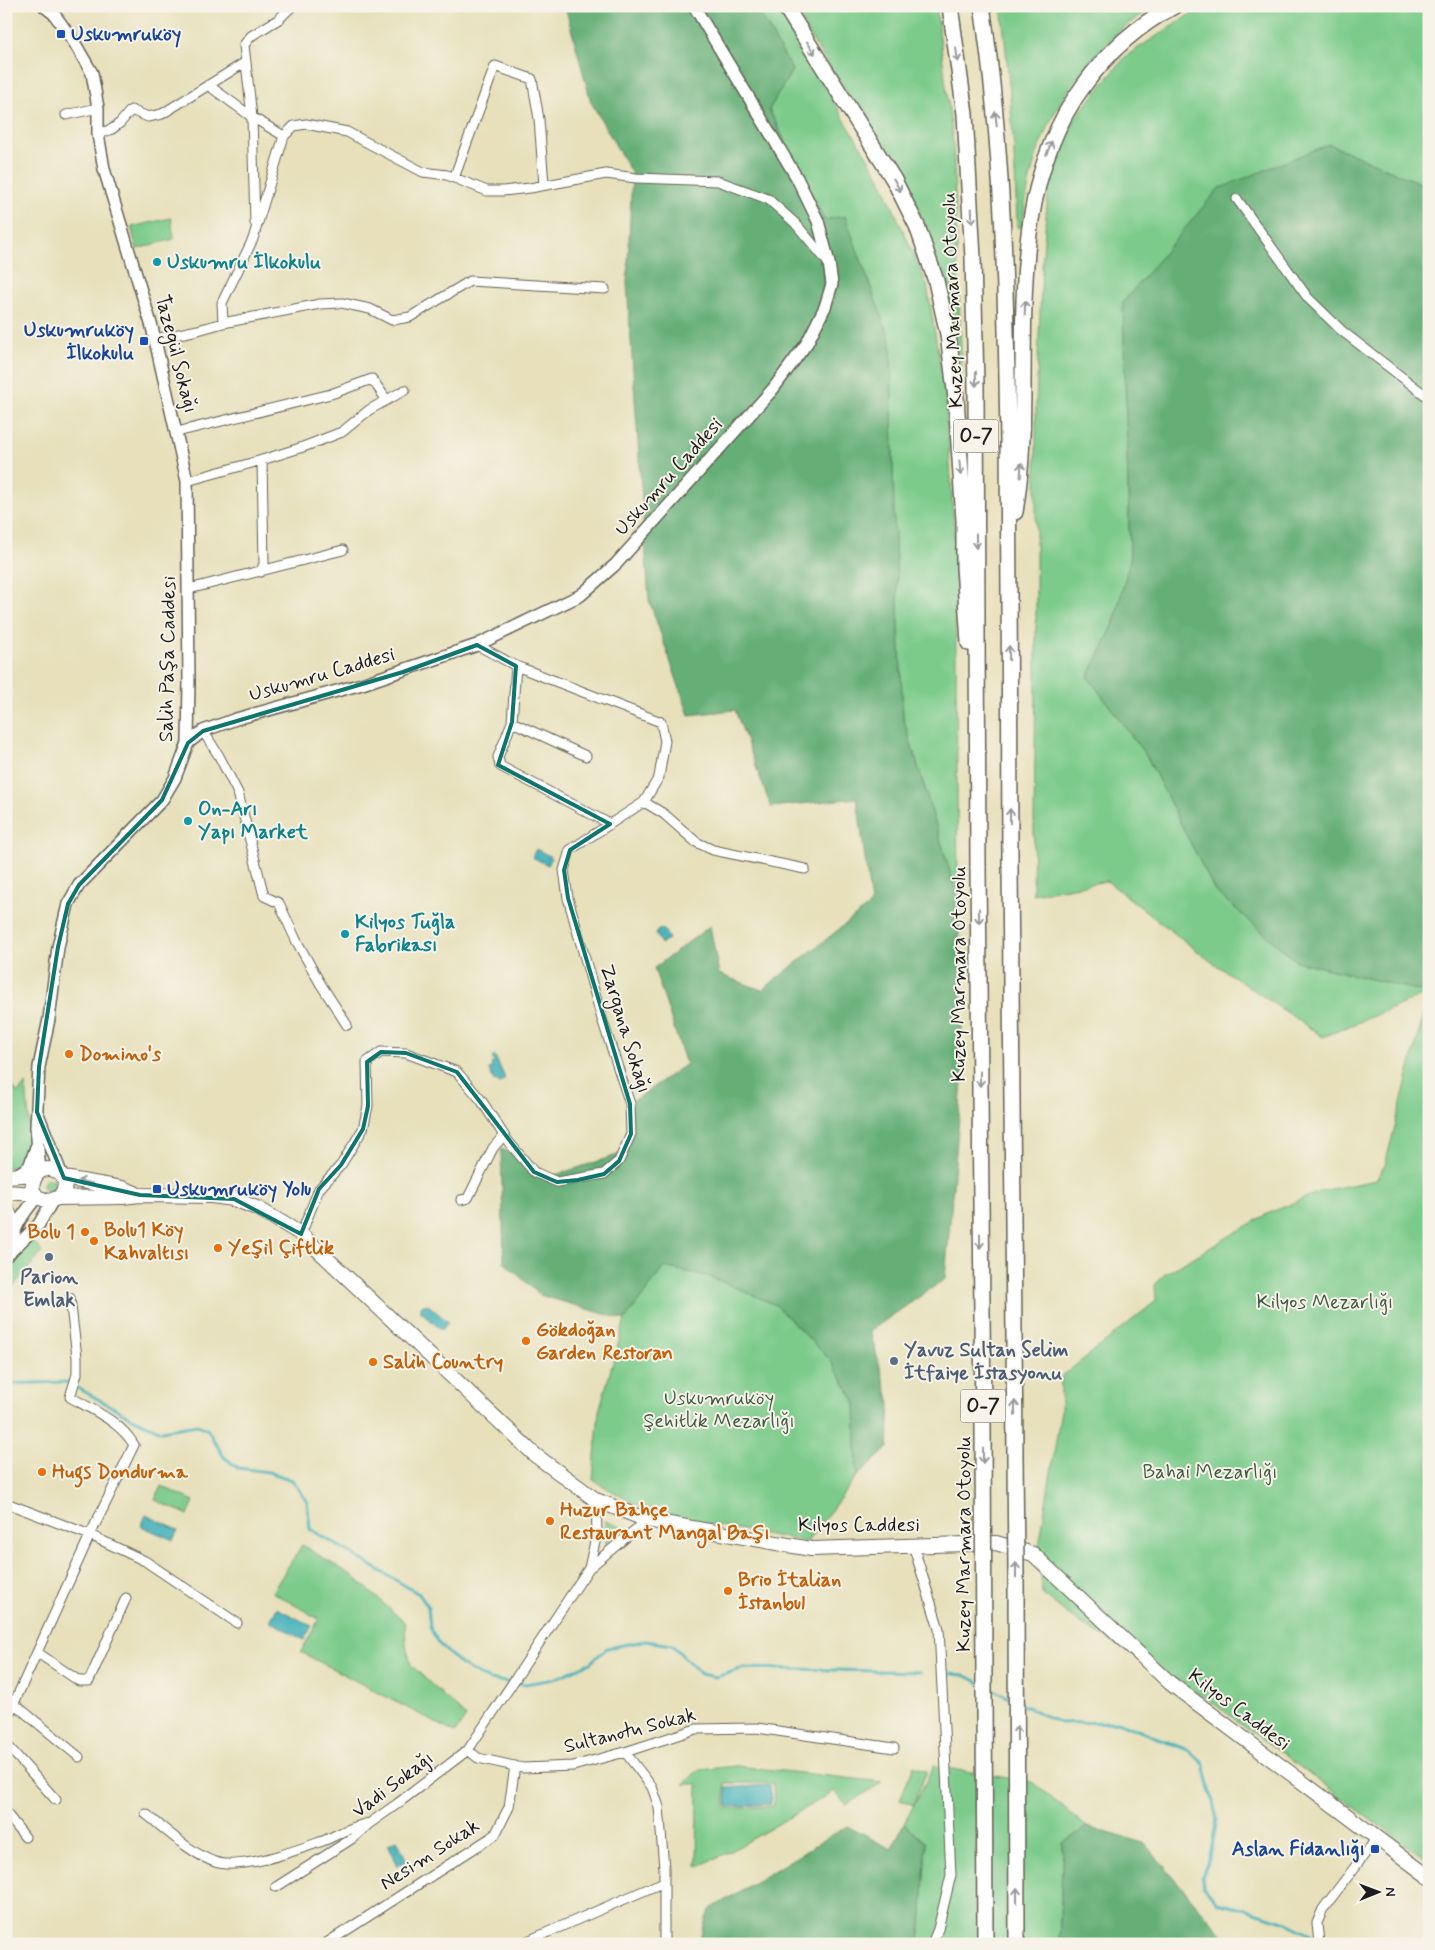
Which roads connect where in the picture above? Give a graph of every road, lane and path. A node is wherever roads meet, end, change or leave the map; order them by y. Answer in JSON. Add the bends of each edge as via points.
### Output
{"nodes":[{"id":1,"x":292,"y":6,"type":"edge"},
{"id":2,"x":694,"y":6,"type":"edge"},
{"id":3,"x":786,"y":6,"type":"edge"},
{"id":4,"x":950,"y":6,"type":"edge"},
{"id":5,"x":982,"y":6,"type":"edge"},
{"id":6,"x":1174,"y":6,"type":"edge"},
{"id":7,"x":52,"y":9,"type":"edge"},
{"id":8,"x":244,"y":63,"type":"junction"},
{"id":9,"x":208,"y":85,"type":"junction"},
{"id":10,"x":98,"y":108,"type":"junction"},
{"id":11,"x":66,"y":115,"type":"dead end"},
{"id":12,"x":252,"y":117,"type":"junction"},
{"id":13,"x":98,"y":134,"type":"junction"},
{"id":14,"x":284,"y":136,"type":"junction"},
{"id":15,"x":454,"y":178,"type":"junction"},
{"id":16,"x":544,"y":185,"type":"junction"},
{"id":17,"x":1237,"y":198,"type":"dead end"},
{"id":18,"x":255,"y":233,"type":"junction"},
{"id":19,"x":829,"y":263,"type":"junction"},
{"id":20,"x":605,"y":289,"type":"dead end"},
{"id":21,"x":223,"y":322,"type":"junction"},
{"id":22,"x":155,"y":338,"type":"junction"},
{"id":23,"x":405,"y":390,"type":"dead end"},
{"id":24,"x":1429,"y":398,"type":"edge"},
{"id":25,"x":386,"y":400,"type":"junction"},
{"id":26,"x":177,"y":432,"type":"junction"},
{"id":27,"x":262,"y":460,"type":"junction"},
{"id":28,"x":187,"y":481,"type":"junction"},
{"id":29,"x":343,"y":550,"type":"dead end"},
{"id":30,"x":1009,"y":553,"type":"junction"},
{"id":31,"x":261,"y":572,"type":"junction"},
{"id":32,"x":189,"y":589,"type":"junction"},
{"id":33,"x":477,"y":646,"type":"junction"},
{"id":34,"x":516,"y":666,"type":"junction"},
{"id":35,"x":977,"y":700,"type":"junction"},
{"id":36,"x":512,"y":722,"type":"junction"},
{"id":37,"x":203,"y":731,"type":"junction"},
{"id":38,"x":188,"y":744,"type":"junction"},
{"id":39,"x":586,"y":756,"type":"dead end"},
{"id":40,"x":644,"y":802,"type":"junction"},
{"id":41,"x":610,"y":824,"type":"junction"},
{"id":42,"x":805,"y":869,"type":"dead end"},
{"id":43,"x":347,"y":1025,"type":"dead end"},
{"id":44,"x":37,"y":1112,"type":"junction"},
{"id":45,"x":504,"y":1135,"type":"junction"},
{"id":46,"x":37,"y":1143,"type":"junction"},
{"id":47,"x":39,"y":1172,"type":"junction"},
{"id":48,"x":11,"y":1176,"type":"edge"},
{"id":49,"x":62,"y":1176,"type":"junction"},
{"id":50,"x":6,"y":1192,"type":"edge"},
{"id":51,"x":140,"y":1195,"type":"junction"},
{"id":52,"x":35,"y":1196,"type":"junction"},
{"id":53,"x":56,"y":1199,"type":"junction"},
{"id":54,"x":461,"y":1200,"type":"dead end"},
{"id":55,"x":6,"y":1202,"type":"edge"},
{"id":56,"x":12,"y":1234,"type":"junction"},
{"id":57,"x":301,"y":1234,"type":"junction"},
{"id":58,"x":8,"y":1254,"type":"edge"},
{"id":59,"x":70,"y":1298,"type":"dead end"},
{"id":60,"x":596,"y":1500,"type":"junction"},
{"id":61,"x":6,"y":1503,"type":"edge"},
{"id":62,"x":647,"y":1520,"type":"junction"},
{"id":63,"x":90,"y":1535,"type":"junction"},
{"id":64,"x":912,"y":1544,"type":"junction"},
{"id":65,"x":589,"y":1568,"type":"junction"},
{"id":66,"x":126,"y":1598,"type":"dead end"},
{"id":67,"x":237,"y":1624,"type":"dead end"},
{"id":68,"x":38,"y":1653,"type":"junction"},
{"id":69,"x":6,"y":1696,"type":"edge"},
{"id":70,"x":14,"y":1703,"type":"junction"},
{"id":71,"x":6,"y":1721,"type":"edge"},
{"id":72,"x":6,"y":1744,"type":"edge"},
{"id":73,"x":894,"y":1748,"type":"dead end"},
{"id":74,"x":468,"y":1750,"type":"junction"},
{"id":75,"x":625,"y":1752,"type":"junction"},
{"id":76,"x":79,"y":1757,"type":"dead end"},
{"id":77,"x":515,"y":1766,"type":"junction"},
{"id":78,"x":56,"y":1800,"type":"dead end"},
{"id":79,"x":6,"y":1813,"type":"edge"},
{"id":80,"x":146,"y":1814,"type":"dead end"},
{"id":81,"x":370,"y":1823,"type":"junction"},
{"id":82,"x":25,"y":1837,"type":"dead end"},
{"id":83,"x":1377,"y":1838,"type":"junction"},
{"id":84,"x":1429,"y":1877,"type":"edge"},
{"id":85,"x":664,"y":1882,"type":"junction"},
{"id":86,"x":276,"y":1887,"type":"dead end"},
{"id":87,"x":523,"y":1943,"type":"edge"},
{"id":88,"x":325,"y":1944,"type":"edge"},
{"id":89,"x":664,"y":1944,"type":"edge"},
{"id":90,"x":932,"y":1944,"type":"edge"},
{"id":91,"x":985,"y":1944,"type":"edge"},
{"id":92,"x":1016,"y":1944,"type":"edge"},
{"id":93,"x":1319,"y":1944,"type":"edge"}],
"edges":[{"from":1,"to":8,"type":"street","via":[[279,19],[251,36],[244,45]]},
{"from":2,"to":19,"type":"main road","name":"Uskumru Caddesi","via":[[797,178],[818,221]]},
{"from":3,"to":35,"type":"highway","one_way":true,"via":[[894,180],[917,226],[936,281],[953,366],[964,520],[966,620]]},
{"from":4,"to":35,"type":"highway","name":"Kuzey Marmara Otoyolu","number":"O-7","one_way":true,"via":[[964,114],[973,258]]},
{"from":30,"to":5,"type":"highway","number":"O-7","one_way":true,"via":[[1002,200]]},
{"from":30,"to":6,"type":"highway","one_way":true,"via":[[1021,480],[1027,256],[1031,218],[1045,158],[1061,119],[1096,67],[1131,34]]},
{"from":7,"to":10,"type":"main road","name":"Tazegül Sokağı","via":[[92,73]]},
{"from":8,"to":9,"type":"street"},
{"from":8,"to":12,"type":"street"},
{"from":9,"to":12,"type":"street"},
{"from":9,"to":13,"type":"street","via":[[162,114],[148,117],[131,110],[112,129]]},
{"from":10,"to":11,"type":"street"},
{"from":10,"to":13,"type":"main road","name":"Tazegül Sokağı"},
{"from":12,"to":14,"type":"street"},
{"from":12,"to":18,"type":"street"},
{"from":13,"to":22,"type":"main road","name":"Tazegül Sokağı","via":[[104,169]]},
{"from":14,"to":15,"type":"street","via":[[294,126],[306,124],[347,132],[423,172]]},
{"from":14,"to":18,"type":"street"},
{"from":15,"to":16,"type":"street","via":[[487,191]]},
{"from":15,"to":16,"type":"street","via":[[495,66],[532,79]]},
{"from":16,"to":19,"type":"street","via":[[606,174],[718,181],[768,199],[795,223]]},
{"from":17,"to":24,"type":"street","via":[[1308,298],[1342,331]]},
{"from":18,"to":21,"type":"street","via":[[222,303]]},
{"from":19,"to":33,"type":"main road","name":"Uskumru Caddesi","via":[[832,284],[826,307],[807,342],[773,389],[616,564],[581,595]]},
{"from":20,"to":21,"type":"street","via":[[470,281],[410,317],[392,320],[370,309],[342,303]]},
{"from":21,"to":22,"type":"street"},
{"from":22,"to":26,"type":"main road","name":"Tazegül Sokağı"},
{"from":23,"to":25,"type":"street"},
{"from":25,"to":26,"type":"street","via":[[372,379],[331,394]]},
{"from":25,"to":27,"type":"street","via":[[342,432]]},
{"from":26,"to":28,"type":"main road","name":"Salih Paşa Caddesi"},
{"from":27,"to":28,"type":"street"},
{"from":27,"to":31,"type":"street","via":[[264,563]]},
{"from":28,"to":32,"type":"main road","name":"Salih Paşa Caddesi"},
{"from":29,"to":31,"type":"street"},
{"from":92,"to":30,"type":"highway","number":"O-7","one_way":true,"bridge":true},
{"from":31,"to":32,"type":"street"},
{"from":32,"to":38,"type":"main road","name":"Salih Paşa Caddesi"},
{"from":33,"to":34,"type":"street"},
{"from":33,"to":37,"type":"main road","name":"Uskumru Caddesi","via":[[402,672]]},
{"from":34,"to":36,"type":"street"},
{"from":34,"to":40,"type":"street","via":[[661,722],[665,741],[659,777]]},
{"from":35,"to":91,"type":"highway","name":"Kuzey Marmara Otoyolu","number":"O-7","one_way":true,"bridge":true},
{"from":36,"to":39,"type":"street"},
{"from":36,"to":41,"type":"street","via":[[498,756],[500,766]]},
{"from":37,"to":38,"type":"main road","name":"Uskumru Caddesi"},
{"from":37,"to":43,"type":"street","via":[[238,792],[264,896],[278,903],[315,974]]},
{"from":38,"to":44,"type":"main road","name":"Salih Paşa Caddesi","via":[[175,778],[162,800],[79,885],[68,904],[39,1067]]},
{"from":40,"to":41,"type":"street","name":"Zargana Sokağı"},
{"from":40,"to":42,"type":"street","via":[[664,814],[696,842],[713,850]]},
{"from":41,"to":45,"type":"street","name":"Zargana Sokağı","via":[[570,850],[564,870],[570,905],[602,1019],[630,1104],[631,1134],[619,1161],[604,1174],[557,1182],[534,1172]]},
{"from":44,"to":46,"type":"main road","name":"Salih Paşa Caddesi"},
{"from":44,"to":49,"type":"main road"},
{"from":45,"to":54,"type":"street","via":[[493,1148],[468,1198]]},
{"from":45,"to":57,"type":"street","name":"Zargana Sokağı","via":[[457,1072],[406,1053],[381,1052],[367,1062],[368,1106],[363,1129],[342,1165],[319,1189]]},
{"from":46,"to":47,"type":"main road","name":"Salih Paşa Caddesi"},
{"from":46,"to":48,"type":"main road","via":[[29,1166]]},
{"from":47,"to":48,"type":"main road"},
{"from":47,"to":49,"type":"main road","via":[[51,1168]]},
{"from":47,"to":52,"type":"main road","via":[[32,1182]]},
{"from":51,"to":49,"type":"main road","one_way":true,"via":[[122,1188]]},
{"from":49,"to":53,"type":"main road","via":[[64,1189]]},
{"from":50,"to":52,"type":"main road"},
{"from":51,"to":53,"type":"main road"},
{"from":51,"to":57,"type":"main road","name":"Kilyos Caddesi","via":[[234,1199],[259,1209]]},
{"from":52,"to":53,"type":"main road","via":[[48,1201]]},
{"from":52,"to":56,"type":"main road"},
{"from":53,"to":58,"type":"main road","via":[[38,1224]]},
{"from":55,"to":56,"type":"street","via":[[13,1217]]},
{"from":56,"to":58,"type":"main road"},
{"from":57,"to":60,"type":"main road","name":"Kilyos Caddesi","via":[[534,1455]]},
{"from":59,"to":63,"type":"street","via":[[77,1357],[70,1397],[128,1433],[134,1445]]},
{"from":60,"to":62,"type":"main road","name":"Kilyos Caddesi"},
{"from":60,"to":65,"type":"street","via":[[597,1533]]},
{"from":61,"to":63,"type":"street"},
{"from":62,"to":64,"type":"main road","name":"Kilyos Caddesi","via":[[811,1549]]},
{"from":62,"to":65,"type":"street"},
{"from":63,"to":67,"type":"street","via":[[145,1561]]},
{"from":63,"to":68,"type":"street"},
{"from":64,"to":83,"type":"main road","name":"Kilyos Caddesi","via":[[996,1543],[1033,1554],[1170,1683]]},
{"from":64,"to":90,"type":"street","via":[[939,1630],[944,1727],[951,1875]]},
{"from":65,"to":74,"type":"street","name":"Vadi Sokağı"},
{"from":66,"to":68,"type":"street","via":[[89,1681],[79,1681]]},
{"from":68,"to":70,"type":"street"},
{"from":69,"to":70,"type":"street"},
{"from":70,"to":71,"type":"street"},
{"from":70,"to":76,"type":"street"},
{"from":72,"to":78,"type":"street"},
{"from":73,"to":75,"type":"street","name":"Sultanotu Sokak","via":[[757,1728],[696,1729]]},
{"from":74,"to":77,"type":"street","name":"Sultanotu Sokak","via":[[478,1758]]},
{"from":74,"to":81,"type":"street","name":"Vadi Sokağı"},
{"from":75,"to":77,"type":"street","name":"Sultanotu Sokak","via":[[573,1766]]},
{"from":75,"to":85,"type":"street","via":[[652,1787],[659,1807]]},
{"from":77,"to":88,"type":"street","name":"Nesim Sokak","via":[[509,1808],[495,1835]]},
{"from":79,"to":82,"type":"street"},
{"from":80,"to":81,"type":"street","via":[[200,1855],[216,1863],[248,1864]]},
{"from":81,"to":86,"type":"street","name":"Vadi Sokağı","via":[[353,1838]]},
{"from":83,"to":84,"type":"main road","name":"Kilyos Caddesi"},
{"from":83,"to":93,"type":"street","via":[[1323,1909],[1317,1923]]},
{"from":85,"to":87,"type":"street"},
{"from":85,"to":89,"type":"street"}]}
